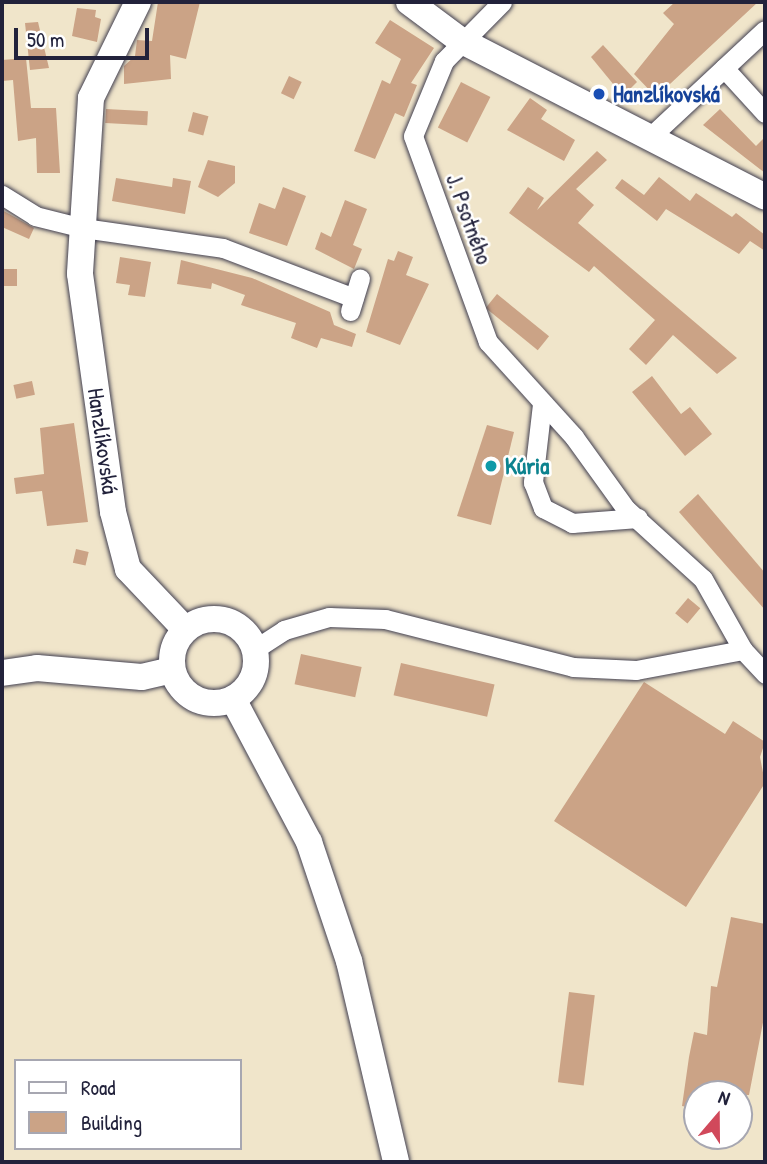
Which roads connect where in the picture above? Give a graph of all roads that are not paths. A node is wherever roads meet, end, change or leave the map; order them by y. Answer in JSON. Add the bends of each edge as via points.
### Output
{"nodes":[{"id":1,"x":138,"y":2,"type":"edge"},
{"id":2,"x":409,"y":2,"type":"edge"},
{"id":3,"x":502,"y":2,"type":"edge"},
{"id":4,"x":765,"y":30,"type":"edge"},
{"id":5,"x":460,"y":40,"type":"junction"},
{"id":6,"x":724,"y":68,"type":"junction"},
{"id":7,"x":765,"y":113,"type":"edge"},
{"id":8,"x":649,"y":138,"type":"junction"},
{"id":9,"x":2,"y":195,"type":"edge"},
{"id":10,"x":765,"y":197,"type":"edge"},
{"id":11,"x":83,"y":228,"type":"junction"},
{"id":12,"x":355,"y":296,"type":"dead end"},
{"id":13,"x":542,"y":404,"type":"junction"},
{"id":14,"x":638,"y":518,"type":"junction"},
{"id":15,"x":185,"y":629,"type":"junction"},
{"id":16,"x":255,"y":649,"type":"junction"},
{"id":17,"x":743,"y":650,"type":"junction"},
{"id":18,"x":172,"y":670,"type":"junction"},
{"id":19,"x":2,"y":673,"type":"edge"},
{"id":20,"x":765,"y":674,"type":"edge"},
{"id":21,"x":233,"y":699,"type":"junction"},
{"id":22,"x":396,"y":1162,"type":"edge"}],
"edges":[{"from":1,"to":11,"type":"street","name":"Hanzlíkovská","via":[[91,97]]},
{"from":2,"to":5,"type":"street"},
{"from":3,"to":5,"type":"street"},
{"from":4,"to":6,"type":"street"},
{"from":5,"to":8,"type":"street"},
{"from":5,"to":13,"type":"street","name":"J. Psotného","via":[[413,136],[488,342]]},
{"from":6,"to":7,"type":"street"},
{"from":6,"to":8,"type":"street"},
{"from":8,"to":10,"type":"street"},
{"from":9,"to":11,"type":"street","via":[[35,216]]},
{"from":11,"to":12,"type":"street","via":[[223,248]]},
{"from":11,"to":15,"type":"street","name":"Hanzlíkovská","via":[[80,274],[113,512],[128,569]]},
{"from":13,"to":14,"type":"street","name":"J. Psotného"},
{"from":13,"to":14,"type":"street","via":[[533,482],[543,508],[572,523]]},
{"from":14,"to":17,"type":"street","name":"J. Psotného","via":[[704,579]]},
{"from":15,"to":16,"type":"street","via":[[219,619],[242,628]]},
{"from":15,"to":18,"type":"street","via":[[175,644]]},
{"from":16,"to":17,"type":"street","via":[[284,630],[329,617],[385,619],[573,667],[636,670]]},
{"from":16,"to":21,"type":"street","via":[[255,672]]},
{"from":17,"to":20,"type":"street","name":"J. Psotného"},
{"from":18,"to":19,"type":"street","via":[[142,677],[37,668]]},
{"from":18,"to":21,"type":"street","via":[[195,699]]},
{"from":21,"to":22,"type":"street","via":[[309,842],[349,961]]}]}
